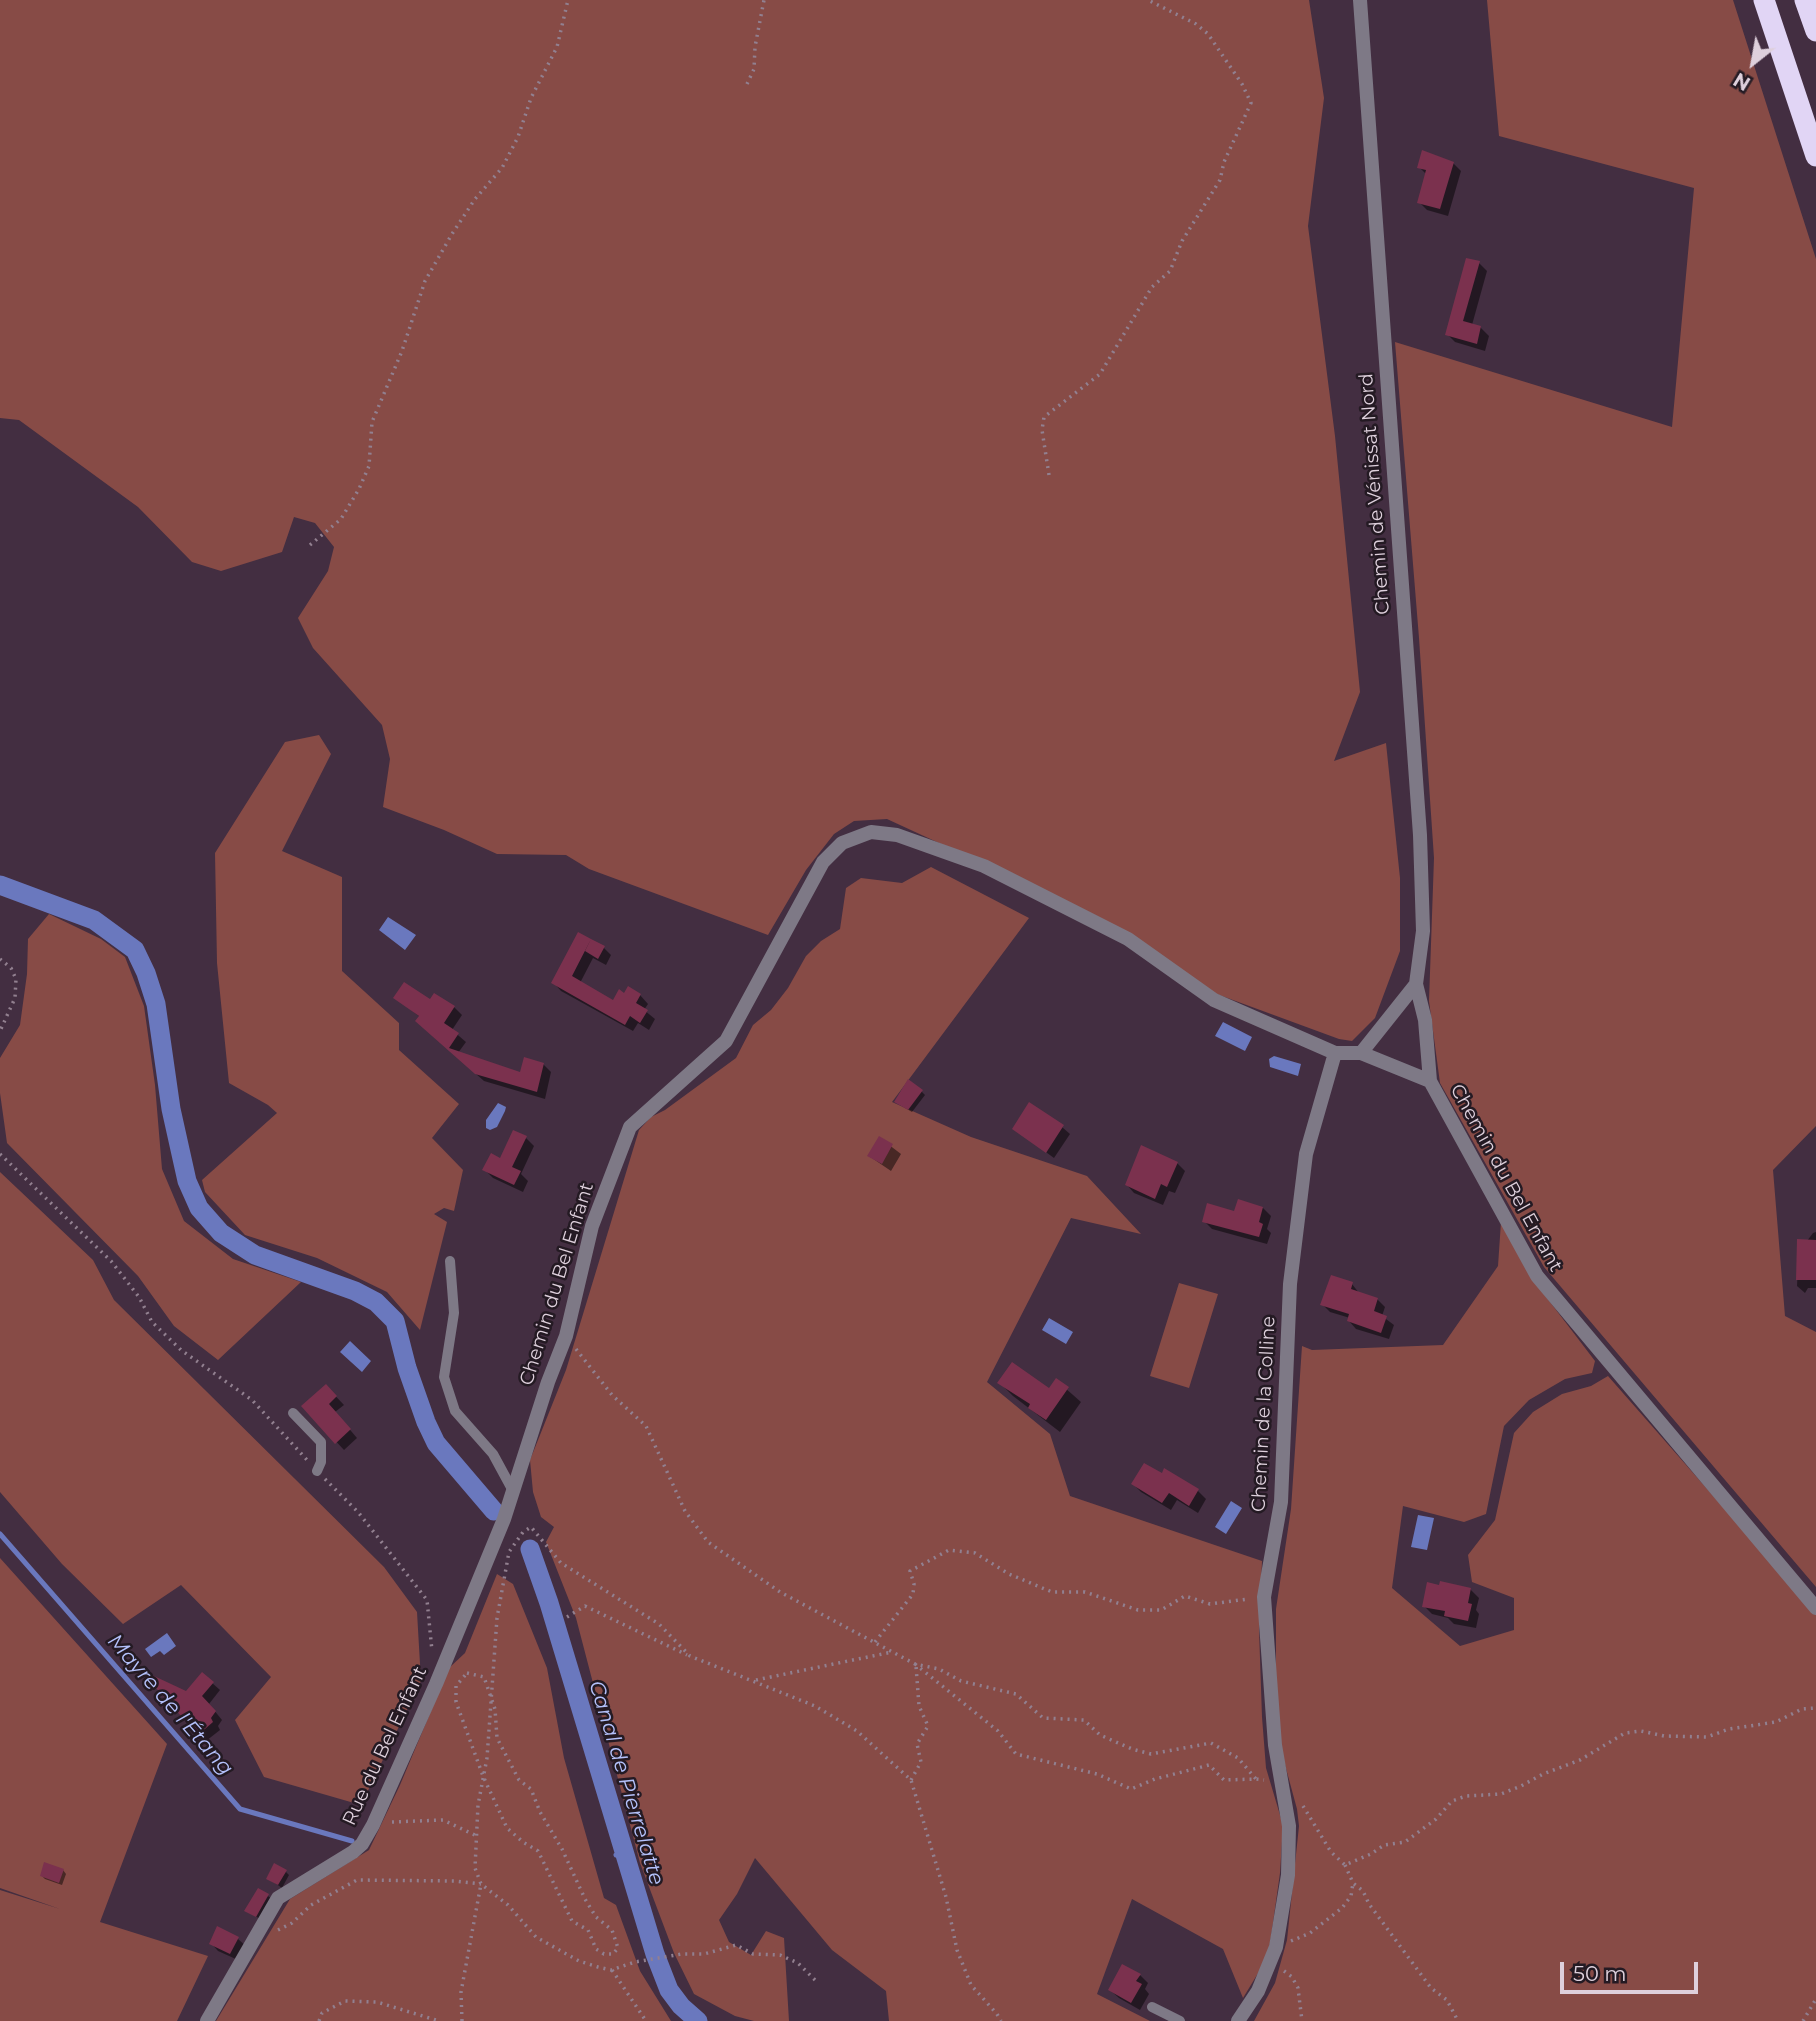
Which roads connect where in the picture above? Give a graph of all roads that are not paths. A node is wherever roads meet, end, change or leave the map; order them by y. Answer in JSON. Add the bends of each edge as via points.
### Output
{"nodes":[{"id":1,"x":1360,"y":0,"type":"edge"},
{"id":2,"x":1764,"y":0,"type":"edge"},
{"id":3,"x":1805,"y":0,"type":"edge"},
{"id":4,"x":1816,"y":31,"type":"edge"},
{"id":5,"x":1816,"y":156,"type":"edge"},
{"id":6,"x":1416,"y":984,"type":"junction"},
{"id":7,"x":1335,"y":1053,"type":"junction"},
{"id":8,"x":1361,"y":1053,"type":"junction"},
{"id":9,"x":1430,"y":1081,"type":"junction"},
{"id":10,"x":450,"y":1261,"type":"dead end"},
{"id":11,"x":293,"y":1413,"type":"dead end"},
{"id":12,"x":317,"y":1471,"type":"road end"},
{"id":13,"x":512,"y":1489,"type":"junction"},
{"id":14,"x":504,"y":1519,"type":"joint"},
{"id":15,"x":1816,"y":1608,"type":"edge"},
{"id":16,"x":1152,"y":2007,"type":"dead end"},
{"id":17,"x":206,"y":2021,"type":"edge"},
{"id":18,"x":1180,"y":2021,"type":"edge"},
{"id":19,"x":1238,"y":2021,"type":"edge"}],
"edges":[{"from":1,"to":6,"type":"street","name":"Chemin de Vénissat Nord","via":[[1419,835],[1423,931]]},
{"from":2,"to":5,"type":"highway"},
{"from":3,"to":4,"type":"highway"},
{"from":6,"to":8,"type":"street"},
{"from":6,"to":9,"type":"street","name":"Chemin de Vénissat Nord","via":[[1425,1020]]},
{"from":7,"to":8,"type":"street","name":"Chemin du Bel Enfant"},
{"from":7,"to":13,"type":"street","name":"Chemin du Bel Enfant","via":[[1214,1000],[1128,939],[984,866],[897,835],[871,832],[842,843],[823,862],[726,1041],[630,1127],[592,1226],[566,1336]]},
{"from":7,"to":19,"type":"street","name":"Chemin de la Colline","via":[[1306,1154],[1290,1284],[1281,1502],[1264,1597],[1272,1710],[1289,1826],[1288,1875],[1274,1954]]},
{"from":8,"to":9,"type":"street","name":"Chemin du Bel Enfant"},
{"from":9,"to":15,"type":"street","name":"Chemin du Bel Enfant","via":[[1536,1276]]},
{"from":10,"to":13,"type":"lane","via":[[454,1313],[444,1377],[455,1411],[493,1454]]},
{"from":11,"to":12,"type":"lane","via":[[321,1442]]},
{"from":13,"to":14,"type":"street","name":"Chemin du Bel Enfant"},
{"from":14,"to":17,"type":"street","name":"Rue du Bel Enfant","via":[[436,1684],[362,1844],[278,1898]]},
{"from":16,"to":18,"type":"lane"}]}
